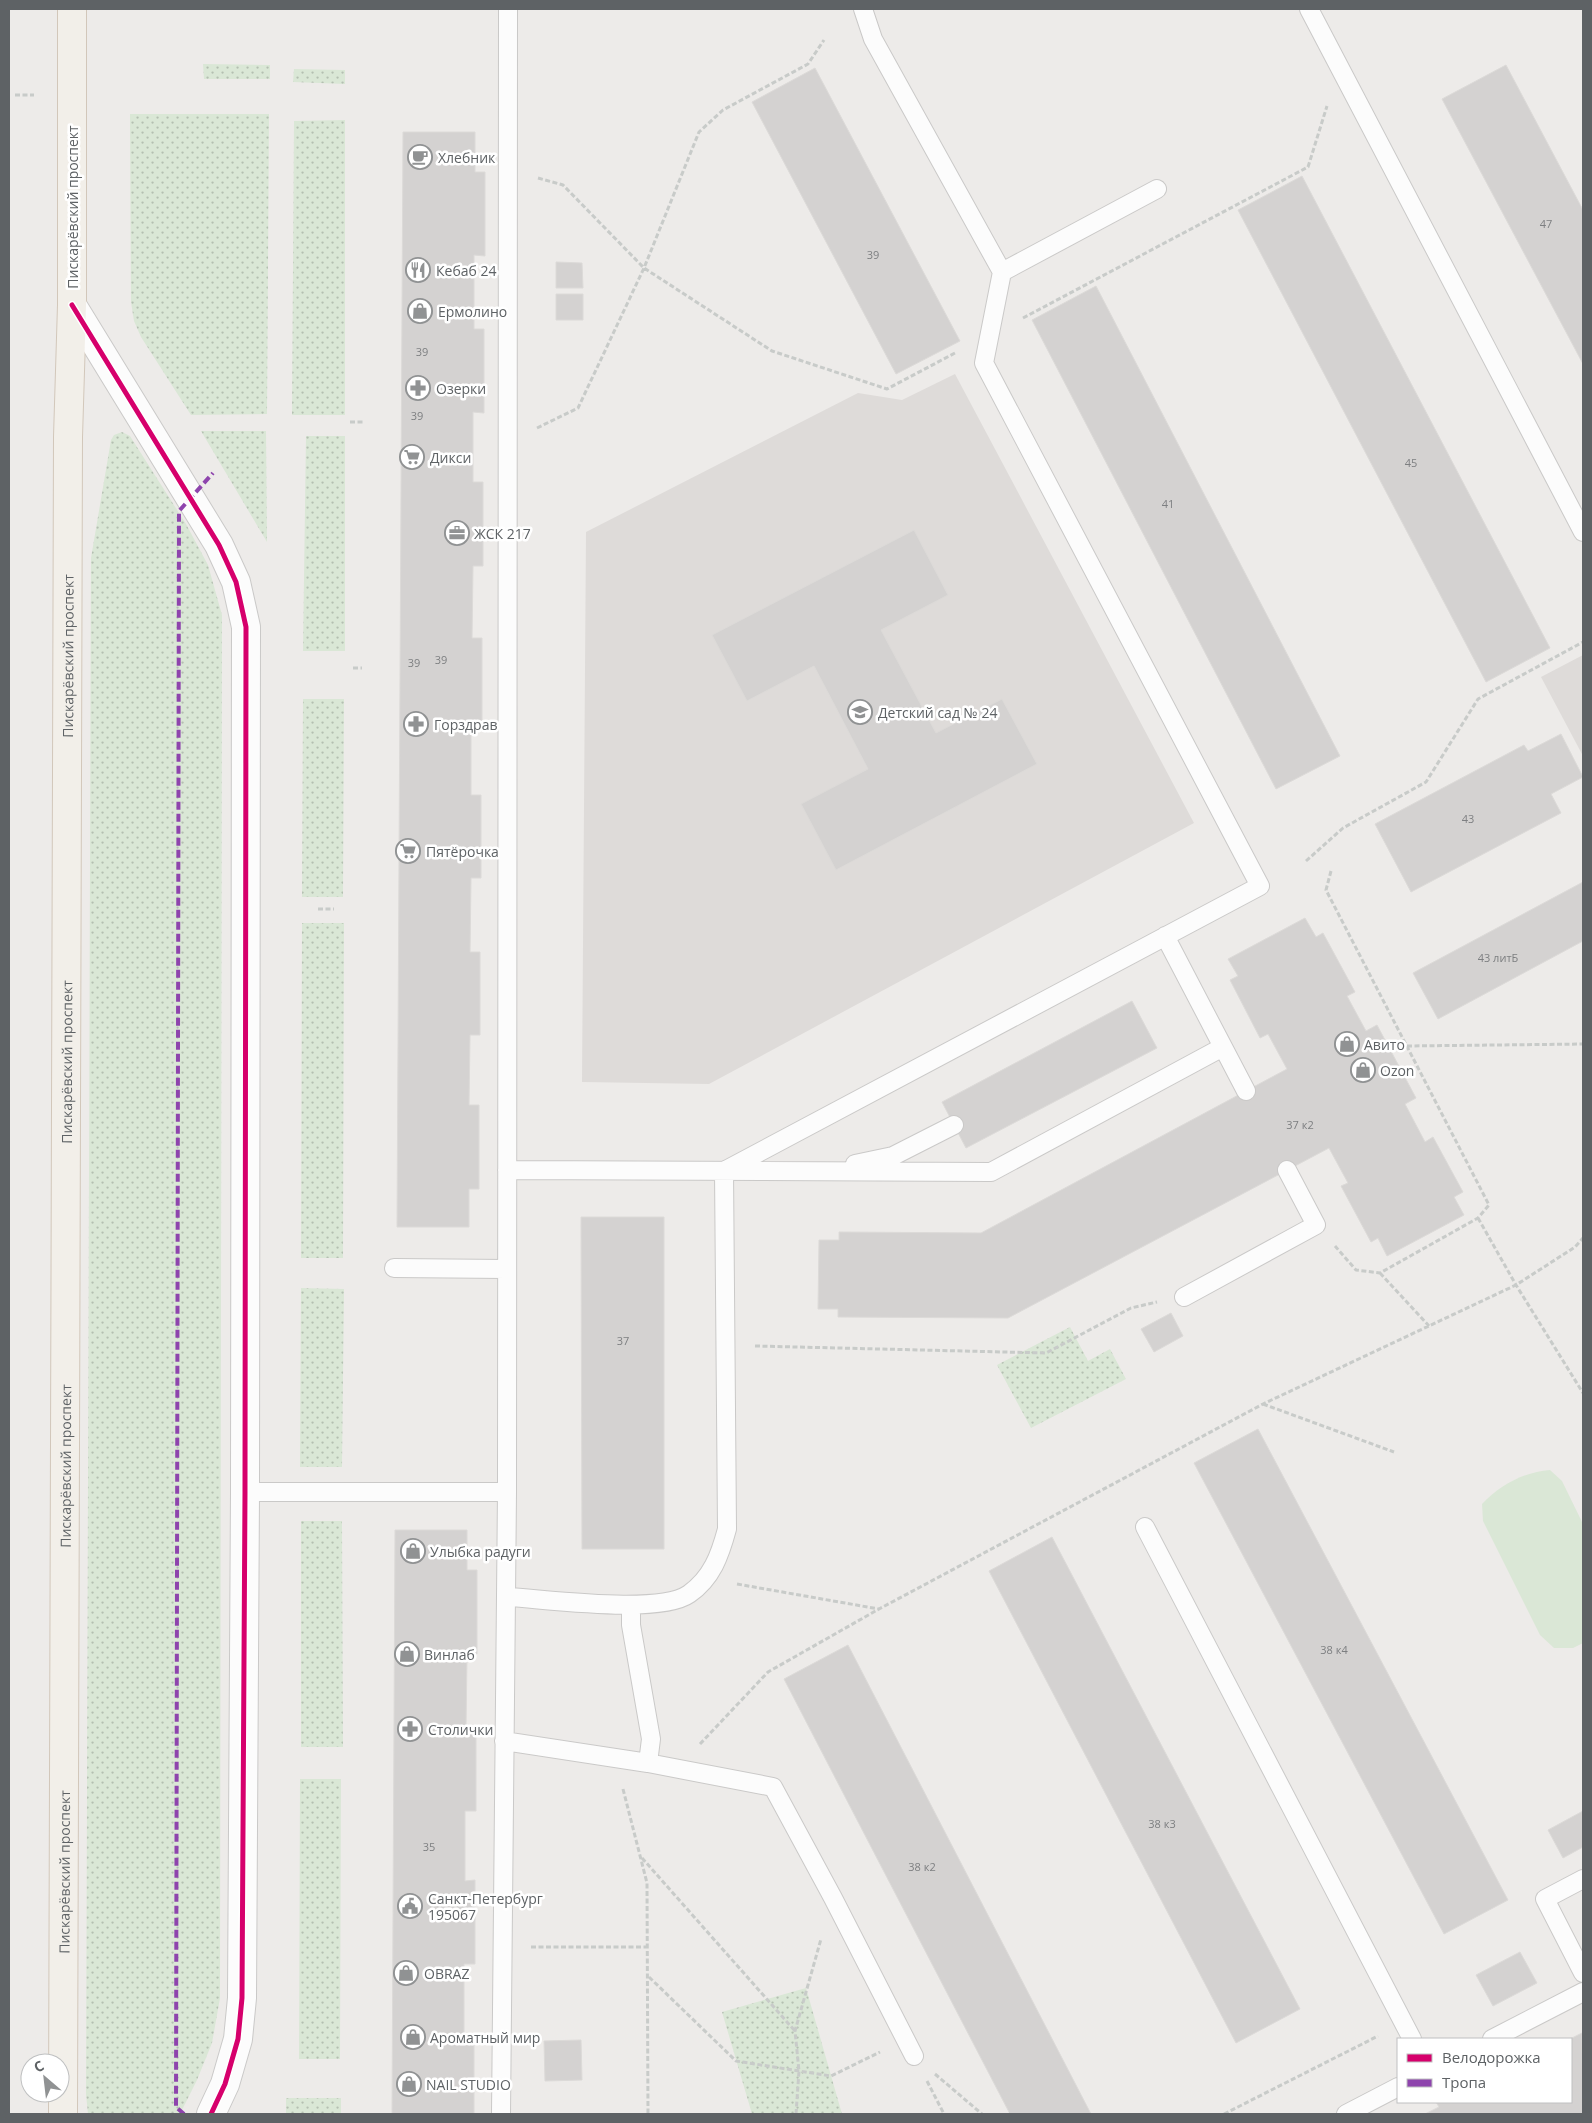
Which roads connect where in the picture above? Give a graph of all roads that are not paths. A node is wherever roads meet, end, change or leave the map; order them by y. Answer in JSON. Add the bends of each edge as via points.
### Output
{"nodes":[{"id":1,"x":72,"y":9,"type":"edge"},
{"id":2,"x":508,"y":9,"type":"edge"},
{"id":3,"x":863,"y":9,"type":"edge"},
{"id":4,"x":1309,"y":9,"type":"edge"},
{"id":5,"x":1157,"y":189,"type":"dead end"},
{"id":6,"x":1002,"y":272,"type":"junction"},
{"id":7,"x":72,"y":305,"type":"junction"},
{"id":8,"x":1583,"y":532,"type":"edge"},
{"id":9,"x":1165,"y":936,"type":"junction"},
{"id":10,"x":1223,"y":1047,"type":"junction"},
{"id":11,"x":1246,"y":1091,"type":"dead end"},
{"id":12,"x":954,"y":1125,"type":"dead end"},
{"id":13,"x":507,"y":1170,"type":"junction"},
{"id":14,"x":1287,"y":1170,"type":"dead end"},
{"id":15,"x":724,"y":1171,"type":"junction"},
{"id":16,"x":818,"y":1171,"type":"junction"},
{"id":17,"x":394,"y":1268,"type":"dead end"},
{"id":18,"x":506,"y":1269,"type":"junction"},
{"id":19,"x":1184,"y":1296,"type":"road end"},
{"id":20,"x":245,"y":1492,"type":"junction"},
{"id":21,"x":507,"y":1492,"type":"junction"},
{"id":22,"x":1145,"y":1527,"type":"dead end"},
{"id":23,"x":507,"y":1596,"type":"junction"},
{"id":24,"x":631,"y":1605,"type":"junction"},
{"id":25,"x":504,"y":1741,"type":"junction"},
{"id":26,"x":648,"y":1763,"type":"junction"},
{"id":27,"x":1583,"y":1879,"type":"edge"},
{"id":28,"x":1583,"y":1974,"type":"edge"},
{"id":29,"x":1583,"y":1992,"type":"edge"},
{"id":30,"x":1412,"y":2038,"type":"edge"},
{"id":31,"x":1494,"y":2038,"type":"edge"},
{"id":32,"x":914,"y":2056,"type":"road end"},
{"id":33,"x":1397,"y":2088,"type":"edge"},
{"id":34,"x":63,"y":2114,"type":"edge"},
{"id":35,"x":211,"y":2114,"type":"edge"},
{"id":36,"x":501,"y":2114,"type":"edge"},
{"id":37,"x":1346,"y":2114,"type":"edge"}],
"edges":[{"from":1,"to":7,"type":"main road","name":"Пискарёвский проспект"},
{"from":2,"to":13,"type":"lane"},
{"from":3,"to":6,"type":"lane","via":[[873,39]]},
{"from":4,"to":8,"type":"lane"},
{"from":5,"to":6,"type":"lane"},
{"from":6,"to":9,"type":"lane","via":[[984,363],[1260,886]]},
{"from":7,"to":20,"type":"street","via":[[219,545],[236,582],[246,627]]},
{"from":7,"to":34,"type":"main road","name":"Пискарёвский проспект","via":[[68,437]]},
{"from":9,"to":10,"type":"lane"},
{"from":9,"to":15,"type":"lane"},
{"from":10,"to":11,"type":"lane"},
{"from":10,"to":16,"type":"lane","via":[[991,1172]]},
{"from":12,"to":16,"type":"lane","via":[[893,1156]]},
{"from":13,"to":15,"type":"lane"},
{"from":13,"to":18,"type":"lane"},
{"from":14,"to":19,"type":"lane","via":[[1316,1225]]},
{"from":15,"to":16,"type":"lane"},
{"from":15,"to":24,"type":"lane","via":[[726,1529],[720,1556],[706,1579],[688,1595],[661,1603]]},
{"from":17,"to":18,"type":"lane"},
{"from":18,"to":21,"type":"lane"},
{"from":20,"to":21,"type":"lane"},
{"from":20,"to":35,"type":"street","via":[[242,1998],[238,2039]]},
{"from":21,"to":23,"type":"lane"},
{"from":22,"to":30,"type":"lane"},
{"from":23,"to":24,"type":"lane"},
{"from":23,"to":25,"type":"lane"},
{"from":24,"to":26,"type":"lane","via":[[631,1625],[652,1739]]},
{"from":25,"to":26,"type":"lane"},
{"from":25,"to":36,"type":"lane"},
{"from":26,"to":32,"type":"lane","via":[[772,1787]]},
{"from":27,"to":28,"type":"lane","via":[[1545,1899]]},
{"from":29,"to":31,"type":"lane"},
{"from":33,"to":37,"type":"lane"}]}
